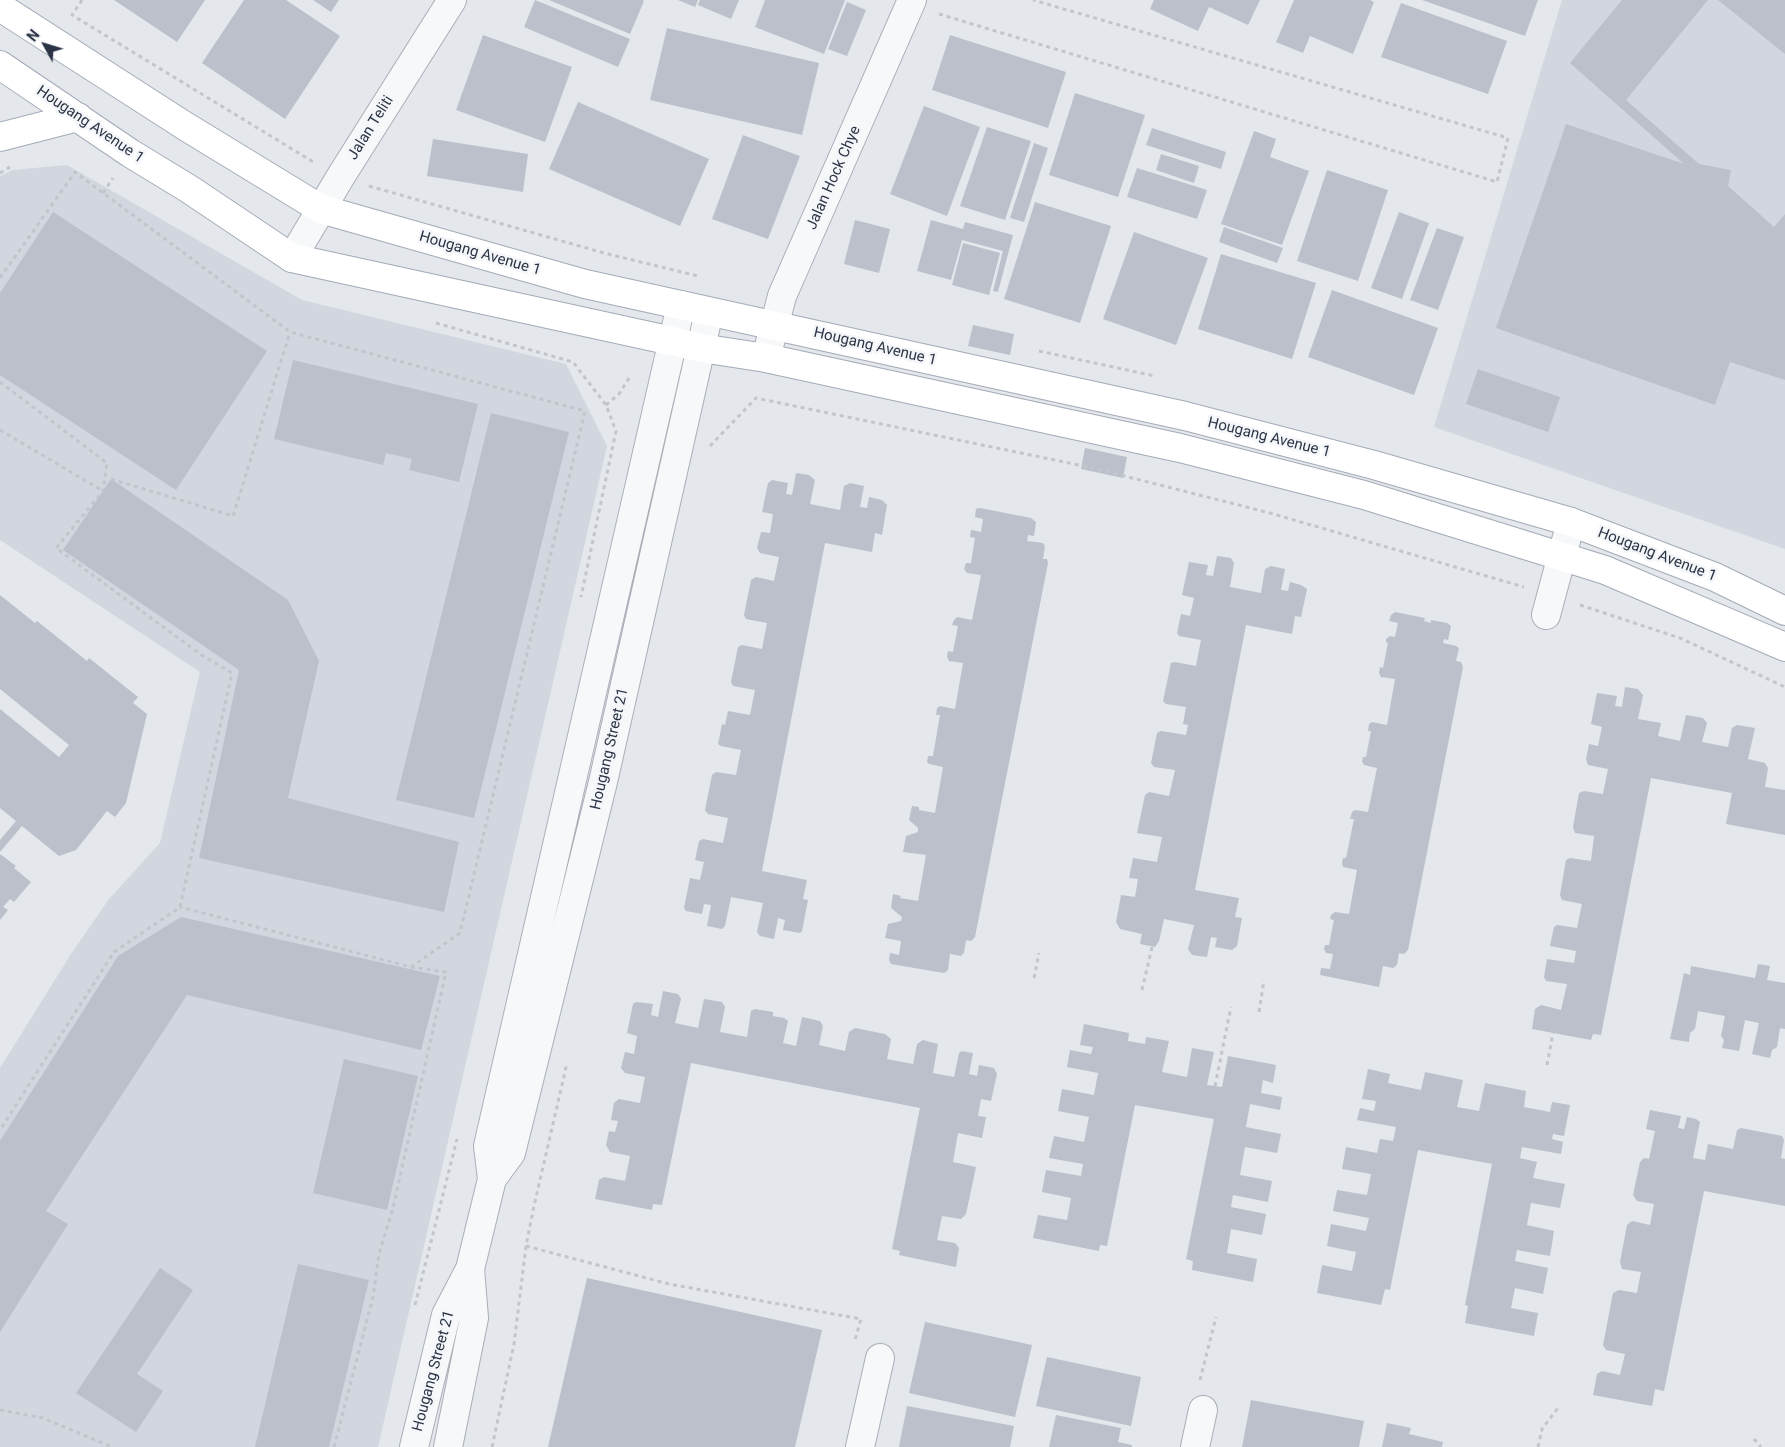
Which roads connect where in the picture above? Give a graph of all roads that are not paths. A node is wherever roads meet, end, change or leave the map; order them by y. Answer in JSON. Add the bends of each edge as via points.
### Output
{"nodes":[{"id":1,"x":452,"y":0,"type":"edge"},
{"id":2,"x":912,"y":0,"type":"edge"},
{"id":3,"x":9,"y":15,"type":"edge"},
{"id":4,"x":0,"y":65,"type":"edge"},
{"id":5,"x":78,"y":117,"type":"junction"},
{"id":6,"x":0,"y":136,"type":"edge"},
{"id":7,"x":321,"y":209,"type":"junction"},
{"id":8,"x":292,"y":258,"type":"junction"},
{"id":9,"x":681,"y":305,"type":"junction"},
{"id":10,"x":709,"y":312,"type":"junction"},
{"id":11,"x":774,"y":325,"type":"junction"},
{"id":12,"x":672,"y":341,"type":"junction"},
{"id":13,"x":701,"y":348,"type":"junction"},
{"id":14,"x":766,"y":358,"type":"junction"},
{"id":15,"x":1571,"y":522,"type":"junction"},
{"id":16,"x":1561,"y":556,"type":"junction"},
{"id":17,"x":1548,"y":605,"type":"road end"},
{"id":18,"x":1785,"y":610,"type":"edge"},
{"id":19,"x":1785,"y":647,"type":"edge"},
{"id":20,"x":492,"y":1179,"type":"junction"},
{"id":21,"x":470,"y":1269,"type":"junction"},
{"id":22,"x":880,"y":1358,"type":"dead end"},
{"id":23,"x":1203,"y":1410,"type":"dead end"},
{"id":24,"x":414,"y":1447,"type":"edge"},
{"id":25,"x":448,"y":1447,"type":"edge"},
{"id":26,"x":860,"y":1447,"type":"edge"},
{"id":27,"x":1195,"y":1447,"type":"edge"}],
"edges":[{"from":1,"to":7,"type":"street","name":"Jalan Teliti"},
{"from":2,"to":11,"type":"street","name":"Jalan Hock Chye","via":[[782,296]]},
{"from":3,"to":7,"type":"main road","name":"Hougang Avenue 1"},
{"from":4,"to":5,"type":"main road","name":"Hougang Avenue 1"},
{"from":5,"to":6,"type":"main road"},
{"from":5,"to":8,"type":"main road","name":"Hougang Avenue 1"},
{"from":7,"to":8,"type":"street","name":"Jalan Teliti"},
{"from":7,"to":9,"type":"main road","name":"Hougang Avenue 1","via":[[585,284]]},
{"from":8,"to":12,"type":"main road","name":"Hougang Avenue 1"},
{"from":9,"to":10,"type":"main road","name":"Hougang Avenue 1"},
{"from":9,"to":12,"type":"street","name":"Hougang Street 21"},
{"from":10,"to":11,"type":"main road","name":"Hougang Avenue 1"},
{"from":10,"to":13,"type":"street","name":"Hougang Street 21"},
{"from":11,"to":14,"type":"street","name":"Jalan Hock Chye"},
{"from":11,"to":15,"type":"main road","name":"Hougang Avenue 1","via":[[1185,416],[1374,464]]},
{"from":12,"to":13,"type":"main road","name":"Hougang Avenue 1"},
{"from":12,"to":20,"type":"street","name":"Hougang Street 21","via":[[488,1146]]},
{"from":13,"to":14,"type":"main road","name":"Hougang Avenue 1"},
{"from":13,"to":20,"type":"street","name":"Hougang Street 21","via":[[603,782],[512,1153]]},
{"from":14,"to":16,"type":"main road","name":"Hougang Avenue 1","via":[[1190,451],[1364,495]]},
{"from":15,"to":16,"type":"street"},
{"from":15,"to":18,"type":"main road","name":"Hougang Avenue 1","via":[[1715,577]]},
{"from":16,"to":17,"type":"street"},
{"from":16,"to":19,"type":"main road","name":"Hougang Avenue 1","via":[[1605,570]]},
{"from":20,"to":21,"type":"street","name":"Hougang Street 21"},
{"from":21,"to":24,"type":"street","name":"Hougang Street 21","via":[[446,1315]]},
{"from":21,"to":25,"type":"street","name":"Hougang Street 21","via":[[474,1318]]},
{"from":22,"to":26,"type":"street"},
{"from":23,"to":27,"type":"street"}]}
